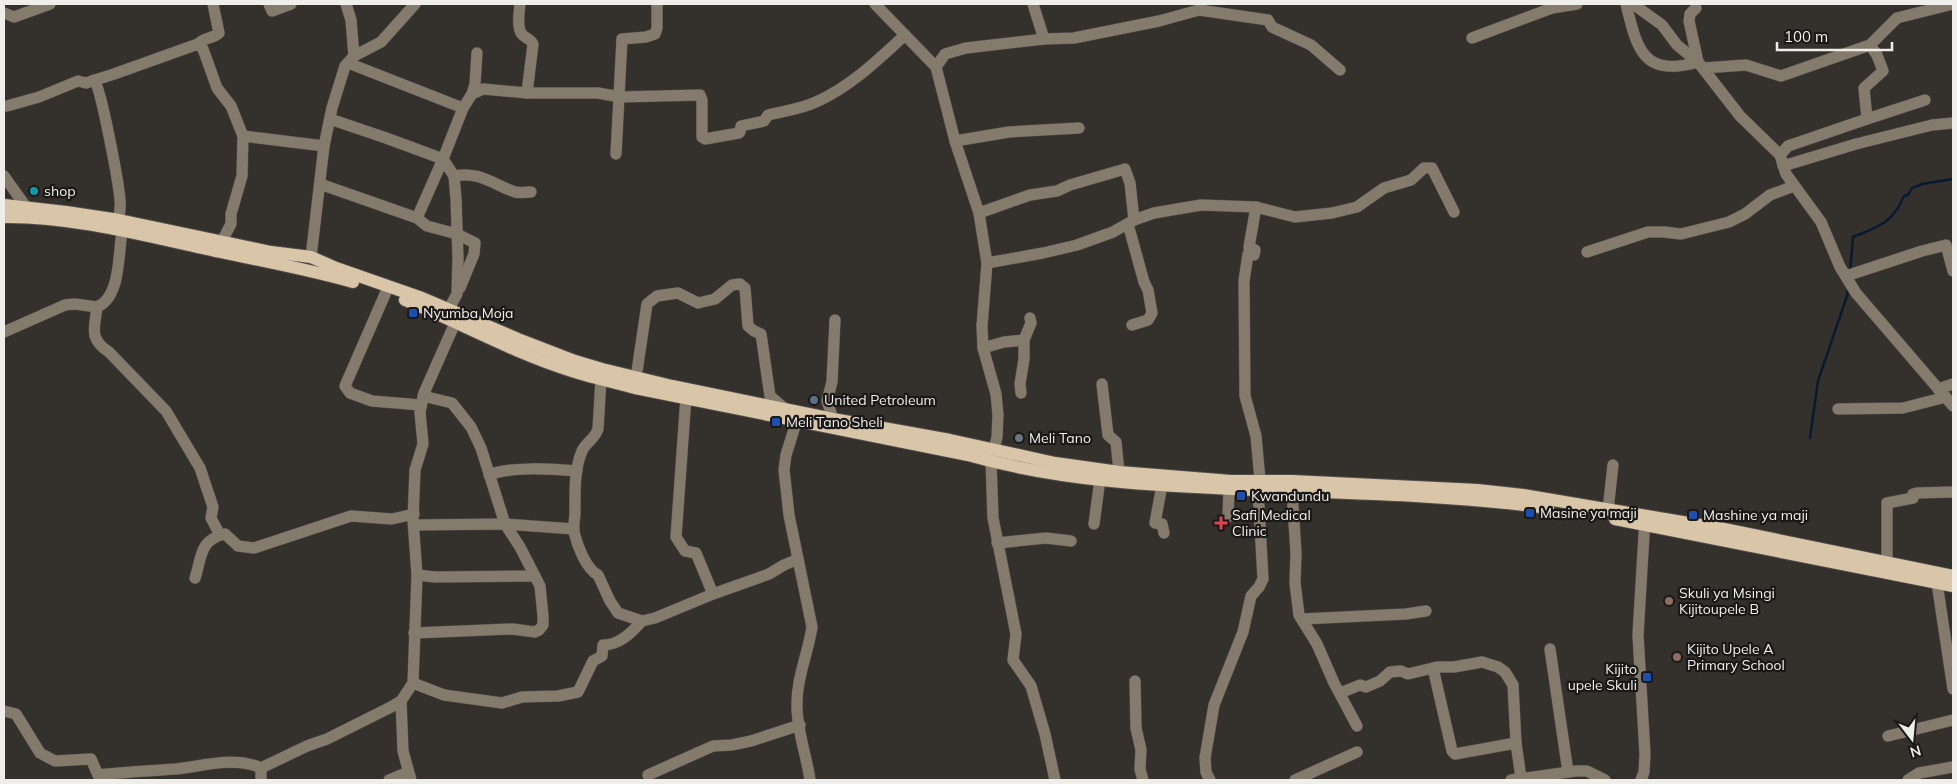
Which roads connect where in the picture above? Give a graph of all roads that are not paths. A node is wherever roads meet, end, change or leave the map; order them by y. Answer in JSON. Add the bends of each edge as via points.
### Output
{"nodes":[{"id":1,"x":50,"y":4,"type":"edge"},
{"id":2,"x":213,"y":4,"type":"edge"},
{"id":3,"x":269,"y":4,"type":"edge"},
{"id":4,"x":291,"y":4,"type":"edge"},
{"id":5,"x":346,"y":4,"type":"edge"},
{"id":6,"x":415,"y":4,"type":"edge"},
{"id":7,"x":520,"y":4,"type":"edge"},
{"id":8,"x":657,"y":4,"type":"edge"},
{"id":9,"x":875,"y":4,"type":"edge"},
{"id":10,"x":1033,"y":4,"type":"edge"},
{"id":11,"x":1577,"y":4,"type":"edge"},
{"id":12,"x":1626,"y":4,"type":"edge"},
{"id":13,"x":1633,"y":4,"type":"edge"},
{"id":14,"x":1953,"y":4,"type":"edge"},
{"id":15,"x":1200,"y":7,"type":"edge"},
{"id":16,"x":1696,"y":8,"type":"dead end"},
{"id":17,"x":4,"y":13,"type":"edge"},
{"id":18,"x":905,"y":35,"type":"junction"},
{"id":19,"x":1472,"y":38,"type":"dead end"},
{"id":20,"x":1044,"y":39,"type":"junction"},
{"id":21,"x":198,"y":44,"type":"junction"},
{"id":22,"x":1870,"y":45,"type":"junction"},
{"id":23,"x":477,"y":53,"type":"dead end"},
{"id":24,"x":351,"y":60,"type":"junction"},
{"id":25,"x":1701,"y":65,"type":"junction"},
{"id":26,"x":936,"y":67,"type":"junction"},
{"id":27,"x":1340,"y":70,"type":"dead end"},
{"id":28,"x":94,"y":80,"type":"junction"},
{"id":29,"x":527,"y":93,"type":"junction"},
{"id":30,"x":472,"y":94,"type":"junction"},
{"id":31,"x":620,"y":96,"type":"junction"},
{"id":32,"x":1925,"y":100,"type":"dead end"},
{"id":33,"x":7,"y":106,"type":"dead end"},
{"id":34,"x":463,"y":108,"type":"junction"},
{"id":35,"x":1867,"y":119,"type":"junction"},
{"id":36,"x":330,"y":120,"type":"junction"},
{"id":37,"x":1953,"y":123,"type":"edge"},
{"id":38,"x":1079,"y":128,"type":"dead end"},
{"id":39,"x":243,"y":136,"type":"junction"},
{"id":40,"x":955,"y":141,"type":"junction"},
{"id":41,"x":324,"y":146,"type":"junction"},
{"id":42,"x":616,"y":154,"type":"dead end"},
{"id":43,"x":443,"y":159,"type":"junction"},
{"id":44,"x":1781,"y":160,"type":"junction"},
{"id":45,"x":4,"y":176,"type":"edge"},
{"id":46,"x":454,"y":176,"type":"junction"},
{"id":47,"x":320,"y":184,"type":"junction"},
{"id":48,"x":1794,"y":186,"type":"junction"},
{"id":49,"x":531,"y":192,"type":"dead end"},
{"id":50,"x":4,"y":205,"type":"edge"},
{"id":51,"x":1256,"y":207,"type":"junction"},
{"id":52,"x":26,"y":212,"type":"junction"},
{"id":53,"x":979,"y":212,"type":"junction"},
{"id":54,"x":1454,"y":212,"type":"dead end"},
{"id":55,"x":4,"y":217,"type":"edge"},
{"id":56,"x":417,"y":218,"type":"junction"},
{"id":57,"x":1131,"y":222,"type":"junction"},
{"id":58,"x":120,"y":226,"type":"junction"},
{"id":59,"x":457,"y":234,"type":"junction"},
{"id":60,"x":222,"y":241,"type":"junction"},
{"id":61,"x":1587,"y":252,"type":"dead end"},
{"id":62,"x":311,"y":257,"type":"junction"},
{"id":63,"x":987,"y":263,"type":"junction"},
{"id":64,"x":1953,"y":271,"type":"edge"},
{"id":65,"x":1846,"y":276,"type":"junction"},
{"id":66,"x":386,"y":292,"type":"junction"},
{"id":67,"x":457,"y":294,"type":"junction"},
{"id":68,"x":97,"y":307,"type":"junction"},
{"id":69,"x":449,"y":316,"type":"junction"},
{"id":70,"x":1030,"y":318,"type":"dead end"},
{"id":71,"x":834,"y":320,"type":"dead end"},
{"id":72,"x":1132,"y":324,"type":"dead end"},
{"id":73,"x":4,"y":332,"type":"edge"},
{"id":74,"x":1024,"y":340,"type":"junction"},
{"id":75,"x":983,"y":348,"type":"junction"},
{"id":76,"x":636,"y":378,"type":"junction"},
{"id":77,"x":601,"y":379,"type":"junction"},
{"id":78,"x":1102,"y":384,"type":"dead end"},
{"id":79,"x":1953,"y":384,"type":"edge"},
{"id":80,"x":1021,"y":393,"type":"dead end"},
{"id":81,"x":686,"y":397,"type":"junction"},
{"id":82,"x":1946,"y":398,"type":"edge"},
{"id":83,"x":422,"y":400,"type":"junction"},
{"id":84,"x":784,"y":408,"type":"junction"},
{"id":85,"x":1838,"y":409,"type":"dead end"},
{"id":86,"x":798,"y":416,"type":"junction"},
{"id":87,"x":833,"y":419,"type":"junction"},
{"id":88,"x":992,"y":455,"type":"junction"},
{"id":89,"x":1613,"y":465,"type":"dead end"},
{"id":90,"x":577,"y":471,"type":"junction"},
{"id":91,"x":1075,"y":471,"type":"junction"},
{"id":92,"x":1119,"y":472,"type":"junction"},
{"id":93,"x":489,"y":475,"type":"junction"},
{"id":94,"x":1100,"y":479,"type":"junction"},
{"id":95,"x":1162,"y":485,"type":"junction"},
{"id":96,"x":1259,"y":485,"type":"junction"},
{"id":97,"x":1228,"y":489,"type":"junction"},
{"id":98,"x":1292,"y":491,"type":"junction"},
{"id":99,"x":1953,"y":492,"type":"edge"},
{"id":100,"x":1608,"y":510,"type":"junction"},
{"id":101,"x":1228,"y":517,"type":"dead end"},
{"id":102,"x":414,"y":520,"type":"junction"},
{"id":103,"x":1645,"y":520,"type":"junction"},
{"id":104,"x":505,"y":524,"type":"junction"},
{"id":105,"x":1094,"y":524,"type":"dead end"},
{"id":106,"x":574,"y":529,"type":"junction"},
{"id":107,"x":1164,"y":533,"type":"dead end"},
{"id":108,"x":220,"y":535,"type":"junction"},
{"id":109,"x":1071,"y":541,"type":"dead end"},
{"id":110,"x":997,"y":543,"type":"junction"},
{"id":111,"x":798,"y":559,"type":"junction"},
{"id":112,"x":1887,"y":563,"type":"junction"},
{"id":113,"x":417,"y":575,"type":"junction"},
{"id":114,"x":535,"y":576,"type":"junction"},
{"id":115,"x":1953,"y":576,"type":"edge"},
{"id":116,"x":195,"y":578,"type":"dead end"},
{"id":117,"x":1938,"y":583,"type":"junction"},
{"id":118,"x":1953,"y":586,"type":"edge"},
{"id":119,"x":713,"y":594,"type":"junction"},
{"id":120,"x":1426,"y":612,"type":"dead end"},
{"id":121,"x":1302,"y":619,"type":"junction"},
{"id":122,"x":642,"y":620,"type":"junction"},
{"id":123,"x":414,"y":633,"type":"junction"},
{"id":124,"x":1550,"y":649,"type":"dead end"},
{"id":125,"x":1434,"y":668,"type":"junction"},
{"id":126,"x":1135,"y":681,"type":"dead end"},
{"id":127,"x":414,"y":683,"type":"junction"},
{"id":128,"x":1953,"y":688,"type":"edge"},
{"id":129,"x":1340,"y":693,"type":"junction"},
{"id":130,"x":401,"y":701,"type":"junction"},
{"id":131,"x":4,"y":712,"type":"edge"},
{"id":132,"x":1953,"y":720,"type":"edge"},
{"id":133,"x":800,"y":725,"type":"junction"},
{"id":134,"x":1357,"y":726,"type":"dead end"},
{"id":135,"x":1888,"y":736,"type":"dead end"},
{"id":136,"x":1516,"y":743,"type":"junction"},
{"id":137,"x":1357,"y":752,"type":"dead end"},
{"id":138,"x":261,"y":768,"type":"junction"},
{"id":139,"x":1953,"y":768,"type":"edge"},
{"id":140,"x":1568,"y":772,"type":"junction"},
{"id":141,"x":648,"y":775,"type":"dead end"},
{"id":142,"x":410,"y":776,"type":"edge"},
{"id":143,"x":98,"y":778,"type":"edge"},
{"id":144,"x":1523,"y":779,"type":"edge"},
{"id":145,"x":261,"y":780,"type":"edge"},
{"id":146,"x":389,"y":780,"type":"edge"},
{"id":147,"x":810,"y":780,"type":"edge"},
{"id":148,"x":1054,"y":780,"type":"edge"},
{"id":149,"x":1143,"y":780,"type":"edge"},
{"id":150,"x":1210,"y":780,"type":"edge"},
{"id":151,"x":1295,"y":780,"type":"edge"},
{"id":152,"x":1605,"y":780,"type":"edge"},
{"id":153,"x":1641,"y":780,"type":"edge"},
{"id":154,"x":1908,"y":780,"type":"edge"}],
"edges":[{"from":1,"to":17,"type":"street","via":[[14,16]]},
{"from":2,"to":21,"type":"street","via":[[219,33]]},
{"from":3,"to":4,"type":"street","via":[[272,11]]},
{"from":5,"to":24,"type":"street","via":[[351,20]]},
{"from":6,"to":24,"type":"street","via":[[381,42]]},
{"from":7,"to":29,"type":"street","via":[[520,31],[533,44]]},
{"from":8,"to":31,"type":"street","via":[[654,34],[622,39]]},
{"from":9,"to":18,"type":"street"},
{"from":10,"to":20,"type":"street"},
{"from":11,"to":19,"type":"street","via":[[1552,8]]},
{"from":12,"to":25,"type":"street","via":[[1640,51],[1650,61],[1667,67]]},
{"from":13,"to":25,"type":"street","via":[[1662,25],[1677,45]]},
{"from":14,"to":22,"type":"street","via":[[1897,18]]},
{"from":15,"to":20,"type":"street","via":[[1159,20],[1074,38]]},
{"from":15,"to":27,"type":"street","via":[[1268,20],[1272,27],[1311,45]]},
{"from":16,"to":25,"type":"street","via":[[1690,14],[1689,22]]},
{"from":18,"to":26,"type":"street"},
{"from":18,"to":31,"type":"street","via":[[872,66],[817,102],[768,115],[764,121],[741,126],[740,132],[702,137],[700,95]]},
{"from":20,"to":26,"type":"street","via":[[966,48],[945,54]]},
{"from":21,"to":28,"type":"street"},
{"from":21,"to":39,"type":"street"},
{"from":22,"to":25,"type":"street","via":[[1781,76],[1746,65]]},
{"from":22,"to":35,"type":"street","via":[[1878,55],[1883,71],[1864,88]]},
{"from":23,"to":30,"type":"street","via":[[476,84]]},
{"from":24,"to":34,"type":"street"},
{"from":24,"to":36,"type":"street","via":[[345,66]]},
{"from":25,"to":44,"type":"street","via":[[1740,116]]},
{"from":26,"to":40,"type":"street"},
{"from":28,"to":33,"type":"street","via":[[78,81]]},
{"from":28,"to":58,"type":"street","via":[[116,167]]},
{"from":29,"to":30,"type":"street","via":[[483,89]]},
{"from":29,"to":31,"type":"street"},
{"from":30,"to":34,"type":"street"},
{"from":31,"to":42,"type":"street"},
{"from":32,"to":35,"type":"street"},
{"from":34,"to":43,"type":"street"},
{"from":35,"to":44,"type":"street","via":[[1788,146]]},
{"from":36,"to":41,"type":"street"},
{"from":36,"to":43,"type":"street"},
{"from":37,"to":44,"type":"street"},
{"from":38,"to":40,"type":"street","via":[[1009,132]]},
{"from":39,"to":41,"type":"street"},
{"from":39,"to":60,"type":"street","via":[[242,176],[231,224]]},
{"from":40,"to":53,"type":"street"},
{"from":41,"to":47,"type":"street"},
{"from":43,"to":46,"type":"street"},
{"from":43,"to":56,"type":"street"},
{"from":44,"to":48,"type":"street"},
{"from":45,"to":52,"type":"street"},
{"from":46,"to":49,"type":"street","via":[[481,176],[516,192]]},
{"from":46,"to":59,"type":"street"},
{"from":47,"to":56,"type":"street"},
{"from":47,"to":62,"type":"street"},
{"from":48,"to":61,"type":"street","via":[[1770,195],[1729,222],[1681,234],[1648,232]]},
{"from":48,"to":65,"type":"street","via":[[1821,222]]},
{"from":50,"to":52,"type":"main road"},
{"from":51,"to":54,"type":"street","via":[[1295,217],[1332,213],[1357,207],[1384,188],[1411,180],[1424,168],[1432,168]]},
{"from":51,"to":57,"type":"street","via":[[1201,205],[1154,213]]},
{"from":51,"to":96,"type":"street","via":[[1249,247],[1255,250],[1254,254],[1248,254],[1244,281],[1245,396],[1256,436]]},
{"from":52,"to":55,"type":"main road"},
{"from":52,"to":58,"type":"main road"},
{"from":53,"to":57,"type":"street","via":[[1125,169],[1130,183]]},
{"from":53,"to":63,"type":"street"},
{"from":56,"to":59,"type":"street","via":[[427,226]]},
{"from":57,"to":63,"type":"street","via":[[1077,245]]},
{"from":57,"to":72,"type":"street","via":[[1152,313],[1148,320]]},
{"from":58,"to":60,"type":"main road"},
{"from":58,"to":66,"type":"main road","via":[[308,270]]},
{"from":58,"to":68,"type":"street","via":[[113,291],[107,301]]},
{"from":59,"to":67,"type":"street"},
{"from":59,"to":67,"type":"street","via":[[476,243],[476,248]]},
{"from":60,"to":62,"type":"main road"},
{"from":62,"to":69,"type":"main road","via":[[422,298]]},
{"from":63,"to":75,"type":"street"},
{"from":64,"to":65,"type":"street","via":[[1946,245]]},
{"from":65,"to":82,"type":"street","via":[[1856,293]]},
{"from":66,"to":69,"type":"main road"},
{"from":66,"to":83,"type":"street","via":[[345,386],[350,393],[372,401]]},
{"from":67,"to":69,"type":"street"},
{"from":68,"to":73,"type":"street","via":[[65,305]]},
{"from":68,"to":108,"type":"street","via":[[93,331],[102,348],[166,411],[200,468],[213,506],[211,518]]},
{"from":69,"to":76,"type":"main road","via":[[575,361]]},
{"from":69,"to":77,"type":"main road","via":[[546,361]]},
{"from":69,"to":83,"type":"street"},
{"from":70,"to":74,"type":"street"},
{"from":71,"to":87,"type":"street","via":[[832,382],[827,401]]},
{"from":74,"to":75,"type":"street"},
{"from":74,"to":80,"type":"street"},
{"from":75,"to":88,"type":"street","via":[[996,394],[998,415]]},
{"from":76,"to":84,"type":"main road"},
{"from":76,"to":84,"type":"street","via":[[647,304],[656,296],[678,294],[698,303],[714,299],[732,285],[740,284],[746,288],[748,326],[762,334],[770,396]]},
{"from":77,"to":81,"type":"main road"},
{"from":77,"to":90,"type":"street","via":[[598,430],[583,450]]},
{"from":78,"to":92,"type":"street","via":[[1108,435],[1116,442]]},
{"from":79,"to":82,"type":"street"},
{"from":81,"to":86,"type":"main road"},
{"from":81,"to":119,"type":"street","via":[[676,537],[685,551],[696,553]]},
{"from":82,"to":85,"type":"street","via":[[1903,408]]},
{"from":83,"to":93,"type":"street","via":[[452,402],[471,427]]},
{"from":83,"to":102,"type":"street","via":[[423,444],[414,470]]},
{"from":84,"to":86,"type":"main road"},
{"from":86,"to":87,"type":"main road"},
{"from":86,"to":88,"type":"main road","via":[[968,455]]},
{"from":86,"to":111,"type":"street","via":[[784,470]]},
{"from":87,"to":88,"type":"main road"},
{"from":88,"to":91,"type":"main road","via":[[1055,463]]},
{"from":88,"to":110,"type":"street","via":[[993,518]]},
{"from":89,"to":100,"type":"street"},
{"from":90,"to":93,"type":"street","via":[[499,471]]},
{"from":90,"to":106,"type":"street"},
{"from":91,"to":92,"type":"main road"},
{"from":91,"to":94,"type":"main road"},
{"from":92,"to":96,"type":"main road"},
{"from":93,"to":104,"type":"street"},
{"from":94,"to":95,"type":"main road"},
{"from":94,"to":105,"type":"street"},
{"from":95,"to":97,"type":"main road"},
{"from":95,"to":107,"type":"street","via":[[1156,522],[1162,524]]},
{"from":96,"to":97,"type":"main road"},
{"from":96,"to":98,"type":"main road"},
{"from":96,"to":100,"type":"main road","via":[[1477,490]]},
{"from":96,"to":150,"type":"street","via":[[1263,579],[1251,596],[1243,632],[1214,705],[1205,758]]},
{"from":97,"to":101,"type":"street"},
{"from":98,"to":103,"type":"main road","via":[[1494,502]]},
{"from":98,"to":121,"type":"street","via":[[1295,583]]},
{"from":99,"to":112,"type":"street","via":[[1917,492],[1913,498],[1887,503]]},
{"from":100,"to":103,"type":"main road"},
{"from":102,"to":104,"type":"street"},
{"from":102,"to":108,"type":"street","via":[[351,516],[254,548],[238,546],[225,534]]},
{"from":102,"to":113,"type":"street"},
{"from":103,"to":112,"type":"main road","via":[[1724,529]]},
{"from":103,"to":117,"type":"main road"},
{"from":103,"to":153,"type":"street","via":[[1638,635],[1645,754]]},
{"from":104,"to":106,"type":"street"},
{"from":104,"to":114,"type":"street"},
{"from":106,"to":122,"type":"street","via":[[592,572],[598,575],[618,613]]},
{"from":108,"to":116,"type":"street","via":[[203,548]]},
{"from":109,"to":110,"type":"street","via":[[1046,538]]},
{"from":110,"to":148,"type":"street","via":[[1016,634],[1013,660],[1031,686]]},
{"from":111,"to":119,"type":"street","via":[[770,574]]},
{"from":111,"to":133,"type":"street","via":[[812,627],[799,679],[797,708]]},
{"from":112,"to":115,"type":"main road"},
{"from":113,"to":114,"type":"street"},
{"from":113,"to":123,"type":"street"},
{"from":114,"to":123,"type":"street","via":[[542,598],[543,625],[535,632],[512,629]]},
{"from":117,"to":118,"type":"main road"},
{"from":117,"to":128,"type":"street"},
{"from":119,"to":122,"type":"street","via":[[655,618]]},
{"from":120,"to":121,"type":"street"},
{"from":121,"to":129,"type":"street"},
{"from":122,"to":127,"type":"street","via":[[631,633],[610,645],[603,645],[602,656],[593,661],[578,692],[522,697],[502,703],[444,695]]},
{"from":123,"to":127,"type":"street"},
{"from":124,"to":140,"type":"street"},
{"from":125,"to":129,"type":"street","via":[[1408,674],[1390,672],[1366,687]]},
{"from":125,"to":136,"type":"street","via":[[1482,662],[1505,672],[1513,685]]},
{"from":125,"to":136,"type":"street","via":[[1455,754]]},
{"from":126,"to":149,"type":"street","via":[[1136,728]]},
{"from":127,"to":130,"type":"street"},
{"from":129,"to":134,"type":"street"},
{"from":130,"to":138,"type":"street"},
{"from":130,"to":142,"type":"street","via":[[403,752]]},
{"from":131,"to":143,"type":"street","via":[[16,714],[40,753],[55,762],[91,759]]},
{"from":132,"to":135,"type":"street"},
{"from":133,"to":141,"type":"street","via":[[751,741],[713,746]]},
{"from":133,"to":147,"type":"street"},
{"from":136,"to":144,"type":"street"},
{"from":137,"to":151,"type":"street"},
{"from":138,"to":143,"type":"street","via":[[253,764],[215,763]]},
{"from":138,"to":145,"type":"street"},
{"from":139,"to":154,"type":"street","via":[[1919,773]]},
{"from":140,"to":144,"type":"street"},
{"from":140,"to":152,"type":"street","via":[[1587,771]]},
{"from":142,"to":146,"type":"street"}]}
